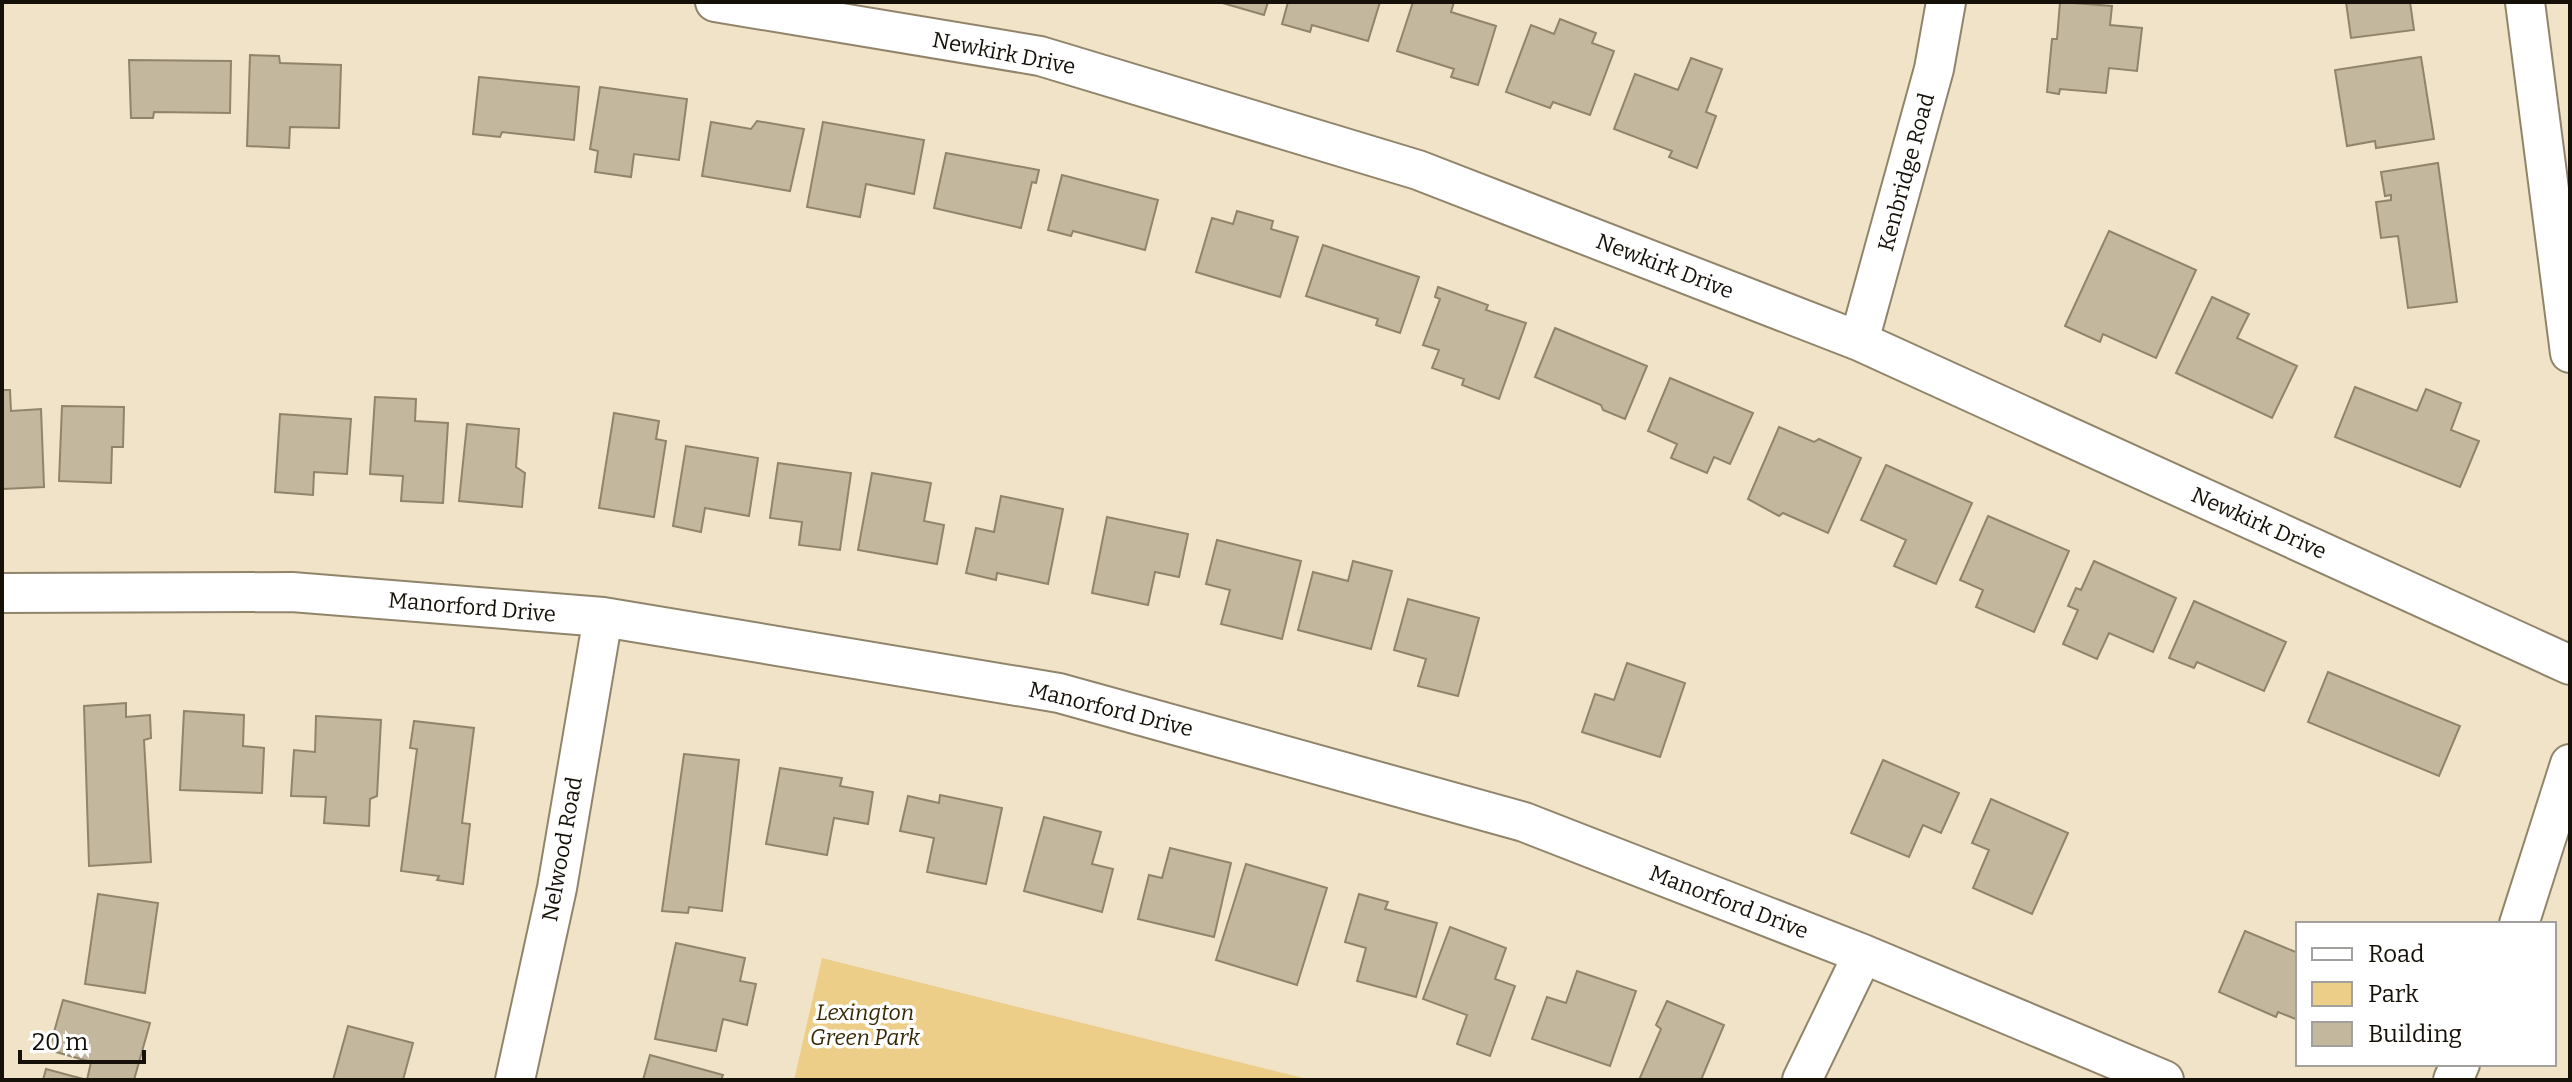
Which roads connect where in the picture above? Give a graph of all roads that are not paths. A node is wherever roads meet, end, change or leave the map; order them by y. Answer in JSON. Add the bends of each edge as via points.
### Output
{"nodes":[{"id":1,"x":715,"y":2,"type":"edge"},
{"id":2,"x":1946,"y":2,"type":"edge"},
{"id":3,"x":2525,"y":2,"type":"edge"},
{"id":4,"x":1859,"y":341,"type":"junction"},
{"id":5,"x":2570,"y":353,"type":"edge"},
{"id":6,"x":2,"y":593,"type":"edge"},
{"id":7,"x":603,"y":617,"type":"junction"},
{"id":8,"x":2570,"y":665,"type":"edge"},
{"id":9,"x":2570,"y":764,"type":"edge"},
{"id":10,"x":2520,"y":922,"type":"edge"},
{"id":11,"x":1863,"y":954,"type":"junction"},
{"id":12,"x":515,"y":1080,"type":"edge"},
{"id":13,"x":1802,"y":1080,"type":"edge"},
{"id":14,"x":2164,"y":1080,"type":"edge"}],
"edges":[{"from":1,"to":4,"type":"street","name":"Newkirk Drive","via":[[1055,61],[1418,170]]},
{"from":2,"to":4,"type":"street","name":"Kenbridge Road","via":[[1934,69]]},
{"from":3,"to":5,"type":"street"},
{"from":4,"to":8,"type":"street","name":"Newkirk Drive"},
{"from":6,"to":7,"type":"street","name":"Manorford Drive","via":[[292,592]]},
{"from":7,"to":11,"type":"street","name":"Manorford Drive","via":[[1059,693],[1524,822]]},
{"from":7,"to":12,"type":"street","name":"Nelwood Road","via":[[557,888]]},
{"from":9,"to":10,"type":"street"},
{"from":11,"to":13,"type":"street"},
{"from":11,"to":14,"type":"street","name":"Manorford Drive"}]}
